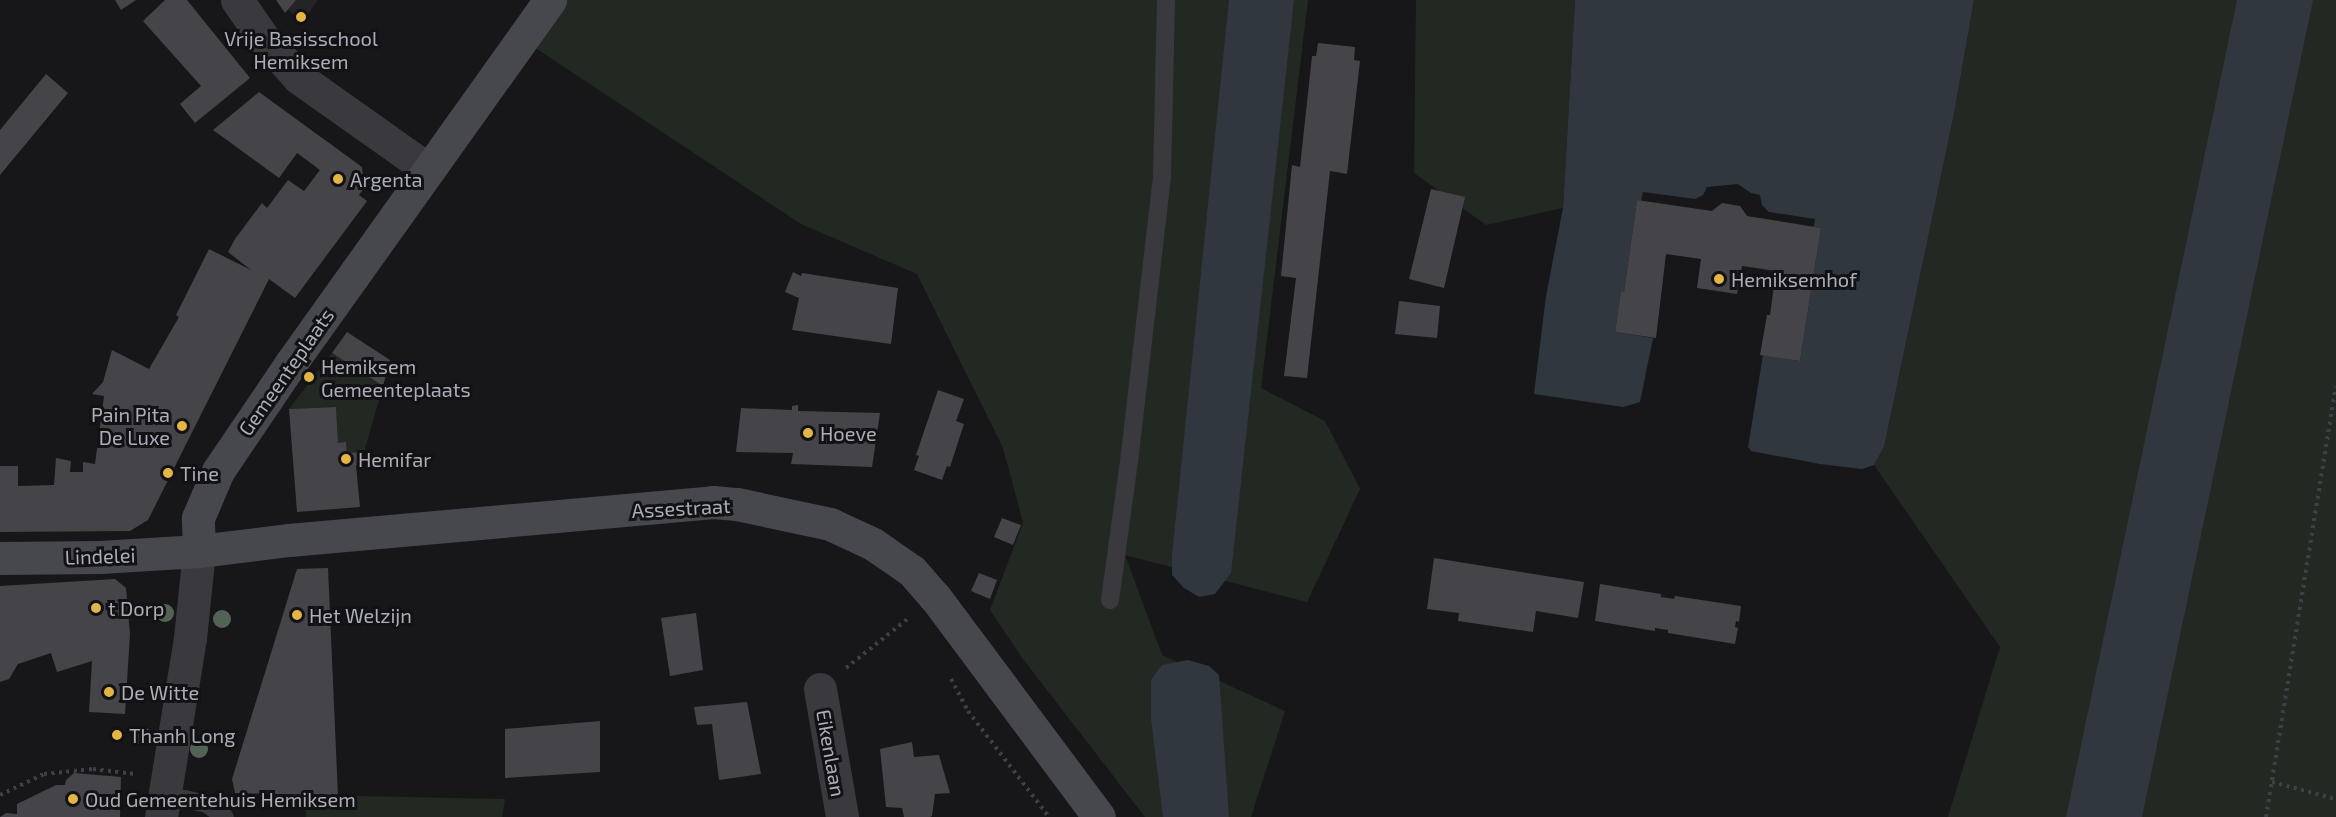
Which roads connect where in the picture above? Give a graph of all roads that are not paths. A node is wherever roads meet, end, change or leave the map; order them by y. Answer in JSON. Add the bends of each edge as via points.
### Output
{"nodes":[{"id":1,"x":237,"y":0,"type":"edge"},
{"id":2,"x":550,"y":0,"type":"edge"},
{"id":3,"x":1166,"y":0,"type":"edge"},
{"id":4,"x":429,"y":170,"type":"junction"},
{"id":5,"x":199,"y":551,"type":"junction"},
{"id":6,"x":0,"y":558,"type":"edge"},
{"id":7,"x":1110,"y":600,"type":"dead end"},
{"id":8,"x":820,"y":689,"type":"road end"},
{"id":9,"x":164,"y":799,"type":"edge"},
{"id":10,"x":225,"y":817,"type":"edge"},
{"id":11,"x":842,"y":817,"type":"edge"},
{"id":12,"x":1099,"y":817,"type":"edge"}],
"edges":[{"from":1,"to":4,"type":"street","via":[[264,39],[299,78]]},
{"from":2,"to":4,"type":"street","name":"Gemeenteplaats"},
{"from":3,"to":7,"type":"lane","via":[[1162,177]]},
{"from":4,"to":5,"type":"street","name":"Gemeenteplaats","via":[[218,471],[198,518]]},
{"from":5,"to":6,"type":"street","name":"Lindelei"},
{"from":5,"to":9,"type":"street","name":"Gemeenteplaats","via":[[190,638]]},
{"from":5,"to":12,"type":"street","name":"Assestraat","via":[[713,502],[830,524],[880,549],[912,571]]},
{"from":8,"to":11,"type":"street","name":"Eikenlaan"},
{"from":9,"to":10,"type":"lane","via":[[207,804]]}]}
